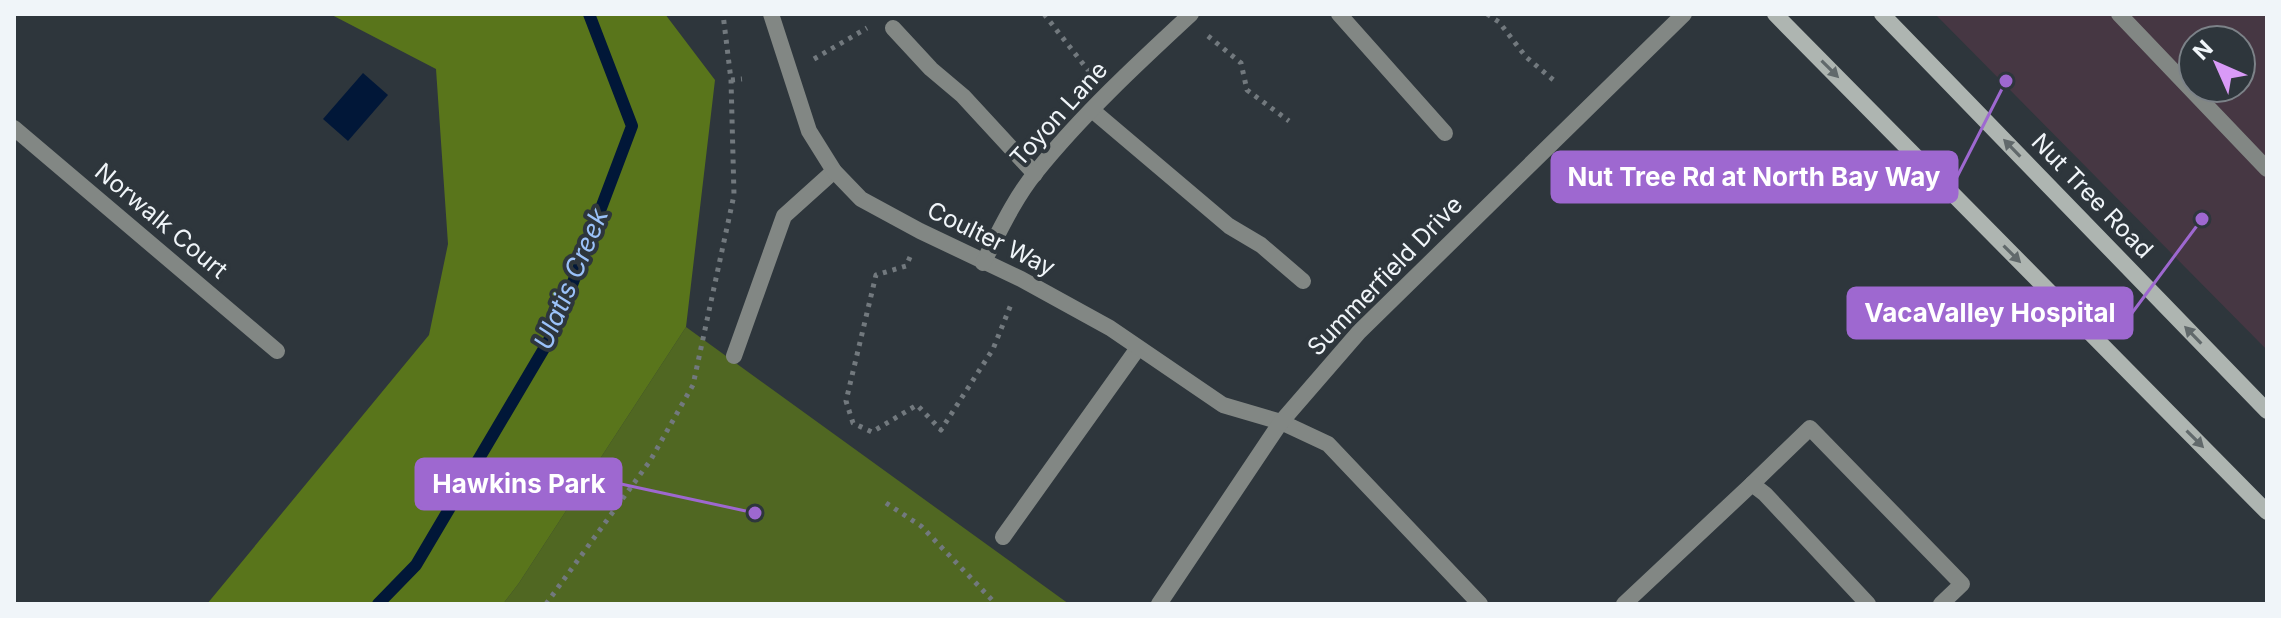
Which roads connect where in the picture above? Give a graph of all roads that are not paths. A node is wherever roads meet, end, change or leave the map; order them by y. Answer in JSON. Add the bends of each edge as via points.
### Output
{"nodes":[{"id":1,"x":771,"y":14,"type":"edge"},
{"id":2,"x":1339,"y":14,"type":"edge"},
{"id":3,"x":1684,"y":14,"type":"edge"},
{"id":4,"x":1775,"y":14,"type":"edge"},
{"id":5,"x":1882,"y":14,"type":"edge"},
{"id":6,"x":2119,"y":14,"type":"edge"},
{"id":7,"x":1188,"y":15,"type":"edge"},
{"id":8,"x":893,"y":28,"type":"dead end"},
{"id":9,"x":1092,"y":110,"type":"junction"},
{"id":10,"x":14,"y":128,"type":"edge"},
{"id":11,"x":1445,"y":133,"type":"dead end"},
{"id":12,"x":2267,"y":169,"type":"edge"},
{"id":13,"x":834,"y":171,"type":"junction"},
{"id":14,"x":1035,"y":174,"type":"junction"},
{"id":15,"x":983,"y":263,"type":"junction"},
{"id":16,"x":1303,"y":281,"type":"dead end"},
{"id":17,"x":1138,"y":348,"type":"junction"},
{"id":18,"x":277,"y":351,"type":"dead end"},
{"id":19,"x":734,"y":356,"type":"dead end"},
{"id":20,"x":2267,"y":411,"type":"edge"},
{"id":21,"x":1281,"y":422,"type":"junction"},
{"id":22,"x":1752,"y":484,"type":"junction"},
{"id":23,"x":2267,"y":512,"type":"edge"},
{"id":24,"x":1003,"y":537,"type":"dead end"},
{"id":25,"x":1159,"y":604,"type":"edge"},
{"id":26,"x":1480,"y":604,"type":"edge"},
{"id":27,"x":1624,"y":604,"type":"edge"},
{"id":28,"x":1868,"y":604,"type":"edge"},
{"id":29,"x":1941,"y":604,"type":"edge"}],
"edges":[{"from":1,"to":13,"type":"street","name":"Coulter Way","via":[[809,131]]},
{"from":2,"to":11,"type":"street"},
{"from":3,"to":21,"type":"street","name":"Summerfield Drive","via":[[1359,332]]},
{"from":4,"to":23,"type":"main road","one_way":true},
{"from":20,"to":5,"type":"main road","name":"Nut Tree Road","one_way":true},
{"from":6,"to":12,"type":"street"},
{"from":7,"to":9,"type":"street","name":"Toyon Lane"},
{"from":8,"to":14,"type":"street"},
{"from":9,"to":14,"type":"street","name":"Toyon Lane"},
{"from":9,"to":16,"type":"street"},
{"from":10,"to":18,"type":"street","name":"Norwalk Court"},
{"from":13,"to":15,"type":"street","name":"Coulter Way","via":[[861,199]]},
{"from":13,"to":19,"type":"street","via":[[784,216]]},
{"from":14,"to":15,"type":"street","name":"Toyon Lane"},
{"from":15,"to":17,"type":"street","name":"Coulter Way","via":[[1021,279]]},
{"from":17,"to":21,"type":"street","name":"Coulter Way","via":[[1223,405]]},
{"from":17,"to":24,"type":"street"},
{"from":21,"to":25,"type":"street","name":"Summerfield Drive"},
{"from":21,"to":26,"type":"street","name":"Coulter Way","via":[[1328,444]]},
{"from":22,"to":27,"type":"street"},
{"from":22,"to":28,"type":"street"},
{"from":22,"to":29,"type":"street","via":[[1810,428],[1962,584]]}]}
